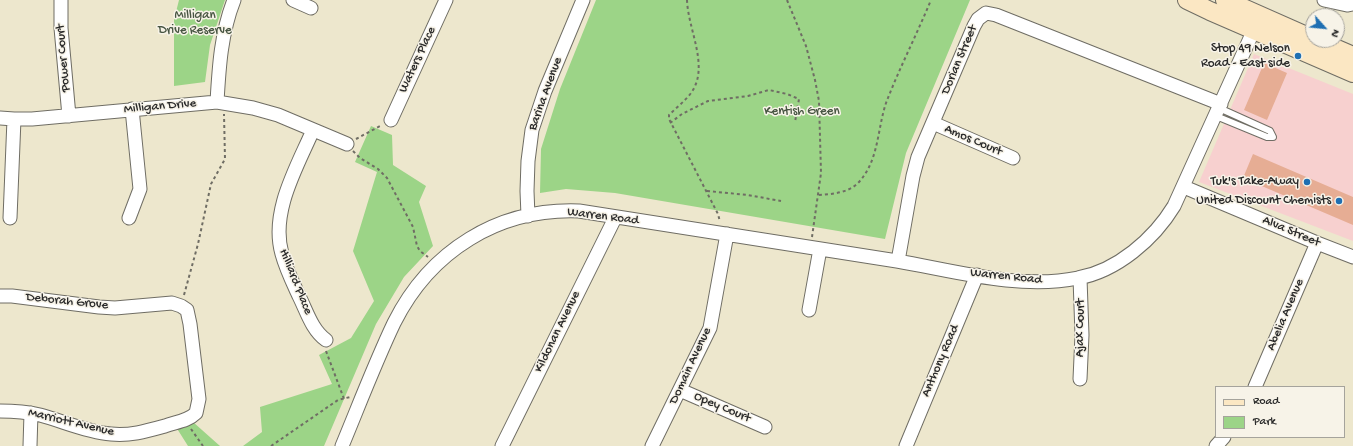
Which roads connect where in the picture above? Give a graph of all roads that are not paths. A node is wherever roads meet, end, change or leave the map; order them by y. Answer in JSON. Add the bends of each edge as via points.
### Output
{"nodes":[{"id":1,"x":61,"y":0,"type":"edge"},
{"id":2,"x":234,"y":0,"type":"edge"},
{"id":3,"x":293,"y":0,"type":"edge"},
{"id":4,"x":446,"y":0,"type":"edge"},
{"id":5,"x":584,"y":0,"type":"edge"},
{"id":6,"x":1187,"y":0,"type":"edge"},
{"id":7,"x":1225,"y":0,"type":"edge"},
{"id":8,"x":1324,"y":0,"type":"edge"},
{"id":9,"x":1353,"y":4,"type":"edge"},
{"id":10,"x":312,"y":8,"type":"dead end"},
{"id":11,"x":1257,"y":23,"type":"junction"},
{"id":12,"x":1305,"y":37,"type":"edge"},
{"id":13,"x":1325,"y":48,"type":"edge"},
{"id":14,"x":1334,"y":48,"type":"edge"},
{"id":15,"x":1353,"y":56,"type":"edge"},
{"id":16,"x":1353,"y":64,"type":"edge"},
{"id":17,"x":1353,"y":73,"type":"edge"},
{"id":18,"x":220,"y":102,"type":"junction"},
{"id":19,"x":132,"y":109,"type":"junction"},
{"id":20,"x":1219,"y":109,"type":"junction"},
{"id":21,"x":69,"y":116,"type":"junction"},
{"id":22,"x":0,"y":118,"type":"edge"},
{"id":23,"x":14,"y":119,"type":"junction"},
{"id":24,"x":391,"y":120,"type":"road end"},
{"id":25,"x":932,"y":123,"type":"junction"},
{"id":26,"x":313,"y":130,"type":"junction"},
{"id":27,"x":347,"y":144,"type":"road end"},
{"id":28,"x":1014,"y":158,"type":"dead end"},
{"id":29,"x":1184,"y":187,"type":"junction"},
{"id":30,"x":528,"y":216,"type":"junction"},
{"id":31,"x":10,"y":218,"type":"dead end"},
{"id":32,"x":129,"y":218,"type":"dead end"},
{"id":33,"x":615,"y":218,"type":"junction"},
{"id":34,"x":723,"y":234,"type":"junction"},
{"id":35,"x":1317,"y":243,"type":"junction"},
{"id":36,"x":815,"y":248,"type":"junction"},
{"id":37,"x":1353,"y":257,"type":"edge"},
{"id":38,"x":898,"y":261,"type":"junction"},
{"id":39,"x":977,"y":275,"type":"junction"},
{"id":40,"x":1080,"y":278,"type":"junction"},
{"id":41,"x":0,"y":296,"type":"edge"},
{"id":42,"x":809,"y":310,"type":"dead end"},
{"id":43,"x":326,"y":340,"type":"road end"},
{"id":44,"x":1080,"y":379,"type":"dead end"},
{"id":45,"x":1255,"y":386,"type":"edge"},
{"id":46,"x":680,"y":390,"type":"junction"},
{"id":47,"x":0,"y":411,"type":"edge"},
{"id":48,"x":31,"y":414,"type":"junction"},
{"id":49,"x":186,"y":420,"type":"joint"},
{"id":50,"x":765,"y":427,"type":"dead end"},
{"id":51,"x":1223,"y":438,"type":"edge"},
{"id":52,"x":30,"y":446,"type":"edge"},
{"id":53,"x":342,"y":446,"type":"edge"},
{"id":54,"x":502,"y":446,"type":"edge"},
{"id":55,"x":652,"y":446,"type":"edge"},
{"id":56,"x":906,"y":446,"type":"edge"},
{"id":57,"x":1216,"y":446,"type":"edge"}],
"edges":[{"from":1,"to":21,"type":"street","name":"Power Court"},
{"from":2,"to":18,"type":"street","via":[[221,46]]},
{"from":3,"to":10,"type":"street"},
{"from":4,"to":24,"type":"street","name":"Waters Place"},
{"from":5,"to":30,"type":"street","name":"Barina Avenue","via":[[542,98],[532,130],[527,168]]},
{"from":6,"to":11,"type":"main road"},
{"from":7,"to":11,"type":"main road"},
{"from":8,"to":9,"type":"street"},
{"from":11,"to":12,"type":"main road"},
{"from":11,"to":17,"type":"main road"},
{"from":11,"to":20,"type":"street","name":"Warren Road"},
{"from":13,"to":16,"type":"main road"},
{"from":14,"to":15,"type":"main road"},
{"from":18,"to":19,"type":"street","name":"Milligan Drive"},
{"from":18,"to":26,"type":"street","via":[[268,112]]},
{"from":19,"to":21,"type":"street","name":"Milligan Drive"},
{"from":19,"to":32,"type":"street","via":[[140,185]]},
{"from":20,"to":20,"type":"lane","via":[[1270,131],[1273,137],[1267,137]]},
{"from":20,"to":25,"type":"street","name":"Dorian Street","via":[[986,13],[974,26]]},
{"from":20,"to":29,"type":"street","name":"Warren Road"},
{"from":21,"to":23,"type":"street","name":"Milligan Drive"},
{"from":22,"to":23,"type":"street","name":"Milligan Drive"},
{"from":23,"to":31,"type":"street"},
{"from":25,"to":28,"type":"street","name":"Amos Court"},
{"from":25,"to":38,"type":"street","name":"Dorian Street","via":[[913,176]]},
{"from":26,"to":27,"type":"street"},
{"from":26,"to":43,"type":"street","name":"Hilliard Place","via":[[282,205],[279,236],[288,272],[315,330]]},
{"from":29,"to":35,"type":"street","name":"Alva Street"},
{"from":29,"to":40,"type":"street","name":"Warren Road","via":[[1166,219],[1146,241],[1106,268]]},
{"from":30,"to":33,"type":"street","name":"Warren Road","via":[[567,211]]},
{"from":30,"to":53,"type":"street","name":"Warren Road","via":[[496,225],[462,243],[437,264],[413,293],[394,323]]},
{"from":33,"to":34,"type":"street","name":"Warren Road"},
{"from":33,"to":54,"type":"street","name":"Kildonan Avenue"},
{"from":34,"to":36,"type":"street","name":"Warren Road"},
{"from":34,"to":46,"type":"street","name":"Domain Avenue","via":[[710,328]]},
{"from":35,"to":37,"type":"street","name":"Alva Street"},
{"from":35,"to":45,"type":"street","name":"Abelia Avenue"},
{"from":36,"to":38,"type":"street","name":"Warren Road"},
{"from":36,"to":42,"type":"street"},
{"from":38,"to":39,"type":"street","name":"Warren Road"},
{"from":39,"to":40,"type":"street","name":"Warren Road","via":[[1029,282],[1059,282]]},
{"from":39,"to":56,"type":"street","name":"Anthony Road"},
{"from":40,"to":44,"type":"street","name":"Ajax Court"},
{"from":41,"to":49,"type":"street","name":"Deborah Grove","via":[[115,308],[172,303],[181,306],[187,310],[190,324],[199,399],[196,412]]},
{"from":46,"to":50,"type":"street","name":"Opey Court"},
{"from":46,"to":55,"type":"street","name":"Domain Avenue"},
{"from":47,"to":48,"type":"street","name":"Marriott Avenue"},
{"from":48,"to":49,"type":"street","name":"Marriott Avenue","via":[[97,432],[116,434],[142,432]]},
{"from":48,"to":52,"type":"street"},
{"from":51,"to":57,"type":"street"}]}
